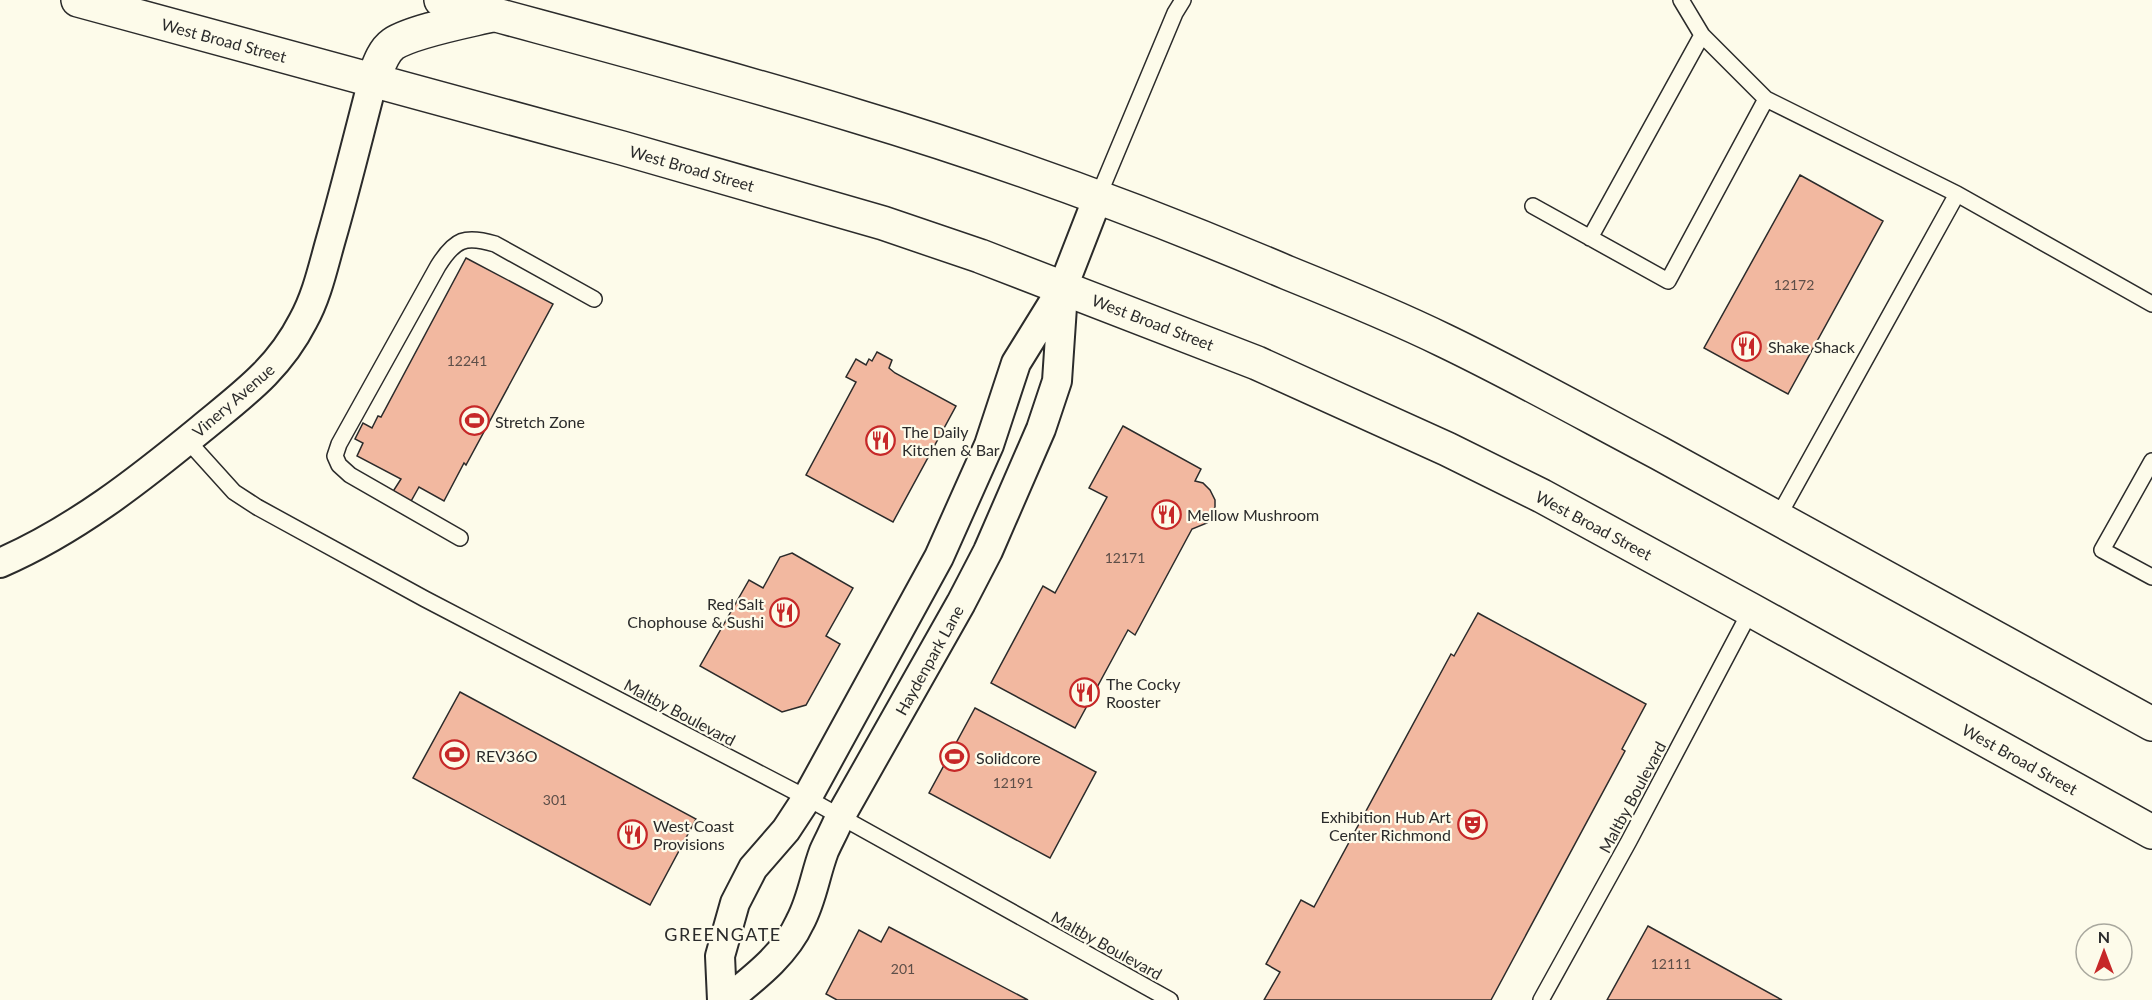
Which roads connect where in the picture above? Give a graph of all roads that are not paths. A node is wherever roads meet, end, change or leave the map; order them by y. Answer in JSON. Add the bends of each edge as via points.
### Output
{"nodes":[{"id":1,"x":78,"y":0,"type":"edge"},
{"id":2,"x":441,"y":0,"type":"edge"},
{"id":3,"x":1183,"y":0,"type":"edge"},
{"id":4,"x":1681,"y":0,"type":"edge"},
{"id":5,"x":493,"y":14,"type":"junction"},
{"id":6,"x":1702,"y":35,"type":"junction"},
{"id":7,"x":373,"y":80,"type":"junction"},
{"id":8,"x":1766,"y":99,"type":"junction"},
{"id":9,"x":1957,"y":194,"type":"junction"},
{"id":10,"x":1098,"y":197,"type":"junction"},
{"id":11,"x":1533,"y":206,"type":"dead end"},
{"id":12,"x":1590,"y":238,"type":"junction"},
{"id":13,"x":1063,"y":287,"type":"junction"},
{"id":14,"x":594,"y":299,"type":"dead end"},
{"id":15,"x":2152,"y":304,"type":"edge"},
{"id":16,"x":187,"y":440,"type":"junction"},
{"id":17,"x":2152,"y":461,"type":"edge"},
{"id":18,"x":1778,"y":517,"type":"junction"},
{"id":19,"x":460,"y":538,"type":"dead end"},
{"id":20,"x":0,"y":562,"type":"edge"},
{"id":21,"x":2152,"y":577,"type":"edge"},
{"id":22,"x":1751,"y":610,"type":"junction"},
{"id":23,"x":2152,"y":724,"type":"edge"},
{"id":24,"x":807,"y":798,"type":"junction"},
{"id":25,"x":840,"y":817,"type":"junction"},
{"id":26,"x":2152,"y":832,"type":"edge"},
{"id":27,"x":722,"y":1000,"type":"edge"},
{"id":28,"x":727,"y":1000,"type":"edge"},
{"id":29,"x":1170,"y":1000,"type":"edge"},
{"id":30,"x":1541,"y":1000,"type":"edge"}],
"edges":[{"from":1,"to":7,"type":"main road","name":"West Broad Street"},
{"from":2,"to":5,"type":"main road"},
{"from":3,"to":10,"type":"lane"},
{"from":4,"to":6,"type":"lane"},
{"from":5,"to":7,"type":"main road","via":[[392,44]]},
{"from":5,"to":10,"type":"main road","via":[[859,116]]},
{"from":6,"to":8,"type":"lane"},
{"from":6,"to":12,"type":"lane"},
{"from":7,"to":13,"type":"main road","name":"West Broad Street","via":[[883,223]]},
{"from":7,"to":16,"type":"street","name":"Vinery Avenue","via":[[317,289],[304,320],[286,351],[261,379]]},
{"from":8,"to":9,"type":"lane"},
{"from":8,"to":12,"type":"lane","via":[[1668,281]]},
{"from":9,"to":15,"type":"lane"},
{"from":9,"to":18,"type":"lane"},
{"from":10,"to":13,"type":"street","name":"Haydenpark Lane"},
{"from":10,"to":18,"type":"main road","via":[[1442,339]]},
{"from":11,"to":12,"type":"lane"},
{"from":13,"to":22,"type":"main road","name":"West Broad Street","via":[[1257,363],[1436,443]]},
{"from":13,"to":24,"type":"street","name":"Haydenpark Lane","via":[[1016,363],[989,445],[939,557]]},
{"from":13,"to":25,"type":"street","name":"Haydenpark Lane","via":[[1057,381],[1041,429],[988,551]]},
{"from":14,"to":19,"type":"lane","via":[[481,240],[457,243],[438,266],[335,456],[350,475]]},
{"from":16,"to":20,"type":"street","name":"Vinery Avenue","via":[[66,528],[28,551]]},
{"from":16,"to":24,"type":"lane","name":"Maltby Boulevard","via":[[234,492],[257,507]]},
{"from":17,"to":21,"type":"lane","via":[[2102,550]]},
{"from":18,"to":23,"type":"main road"},
{"from":22,"to":26,"type":"main road","name":"West Broad Street"},
{"from":22,"to":30,"type":"lane","name":"Maltby Boulevard"},
{"from":24,"to":25,"type":"lane","name":"Maltby Boulevard"},
{"from":24,"to":27,"type":"street","name":"Haydenpark Lane","via":[[753,868],[735,903],[720,956]]},
{"from":25,"to":28,"type":"street","name":"Haydenpark Lane","via":[[800,923],[785,947]]},
{"from":25,"to":29,"type":"lane","name":"Maltby Boulevard"}]}
